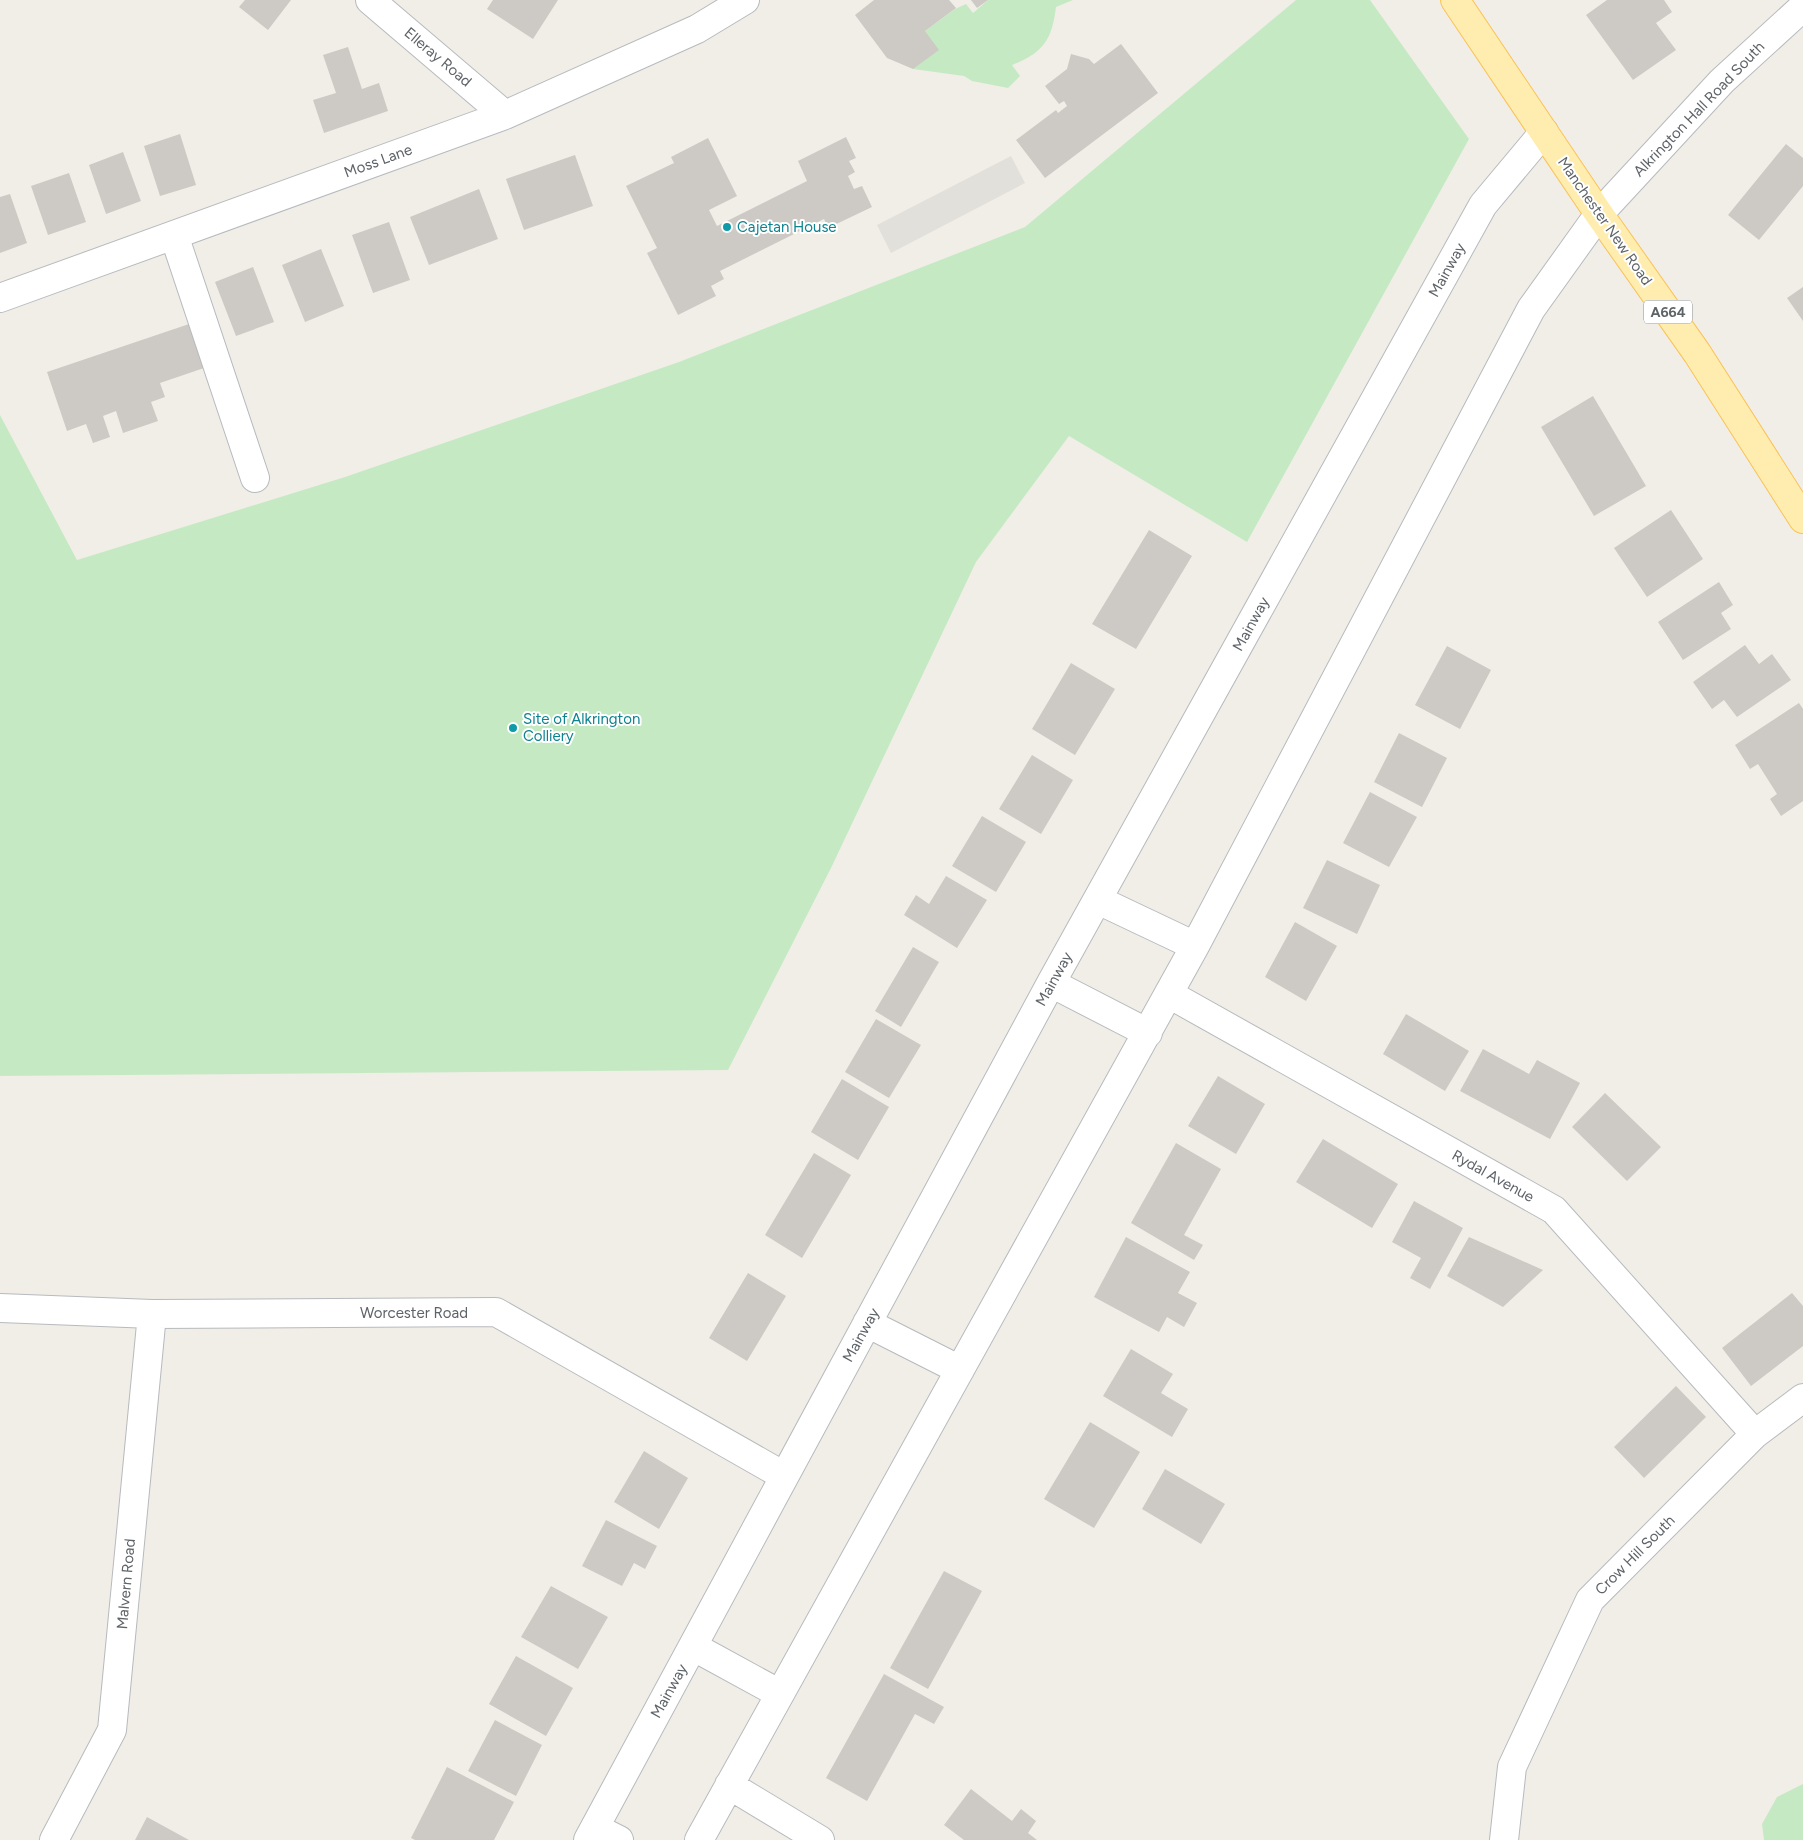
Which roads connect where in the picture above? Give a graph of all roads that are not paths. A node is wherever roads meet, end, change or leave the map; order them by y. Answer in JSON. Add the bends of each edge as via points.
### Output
{"nodes":[{"id":1,"x":370,"y":0,"type":"edge"},
{"id":2,"x":745,"y":0,"type":"edge"},
{"id":3,"x":1455,"y":0,"type":"edge"},
{"id":4,"x":1803,"y":7,"type":"edge"},
{"id":5,"x":505,"y":115,"type":"junction"},
{"id":6,"x":1544,"y":132,"type":"junction"},
{"id":7,"x":1598,"y":214,"type":"junction"},
{"id":8,"x":174,"y":235,"type":"junction"},
{"id":9,"x":0,"y":298,"type":"edge"},
{"id":10,"x":255,"y":478,"type":"dead end"},
{"id":11,"x":1803,"y":519,"type":"edge"},
{"id":12,"x":1098,"y":900,"type":"junction"},
{"id":13,"x":1195,"y":946,"type":"junction"},
{"id":14,"x":1051,"y":983,"type":"junction"},
{"id":15,"x":1169,"y":994,"type":"junction"},
{"id":16,"x":1148,"y":1033,"type":"junction"},
{"id":17,"x":0,"y":1308,"type":"edge"},
{"id":18,"x":152,"y":1314,"type":"junction"},
{"id":19,"x":868,"y":1323,"type":"junction"},
{"id":20,"x":960,"y":1370,"type":"junction"},
{"id":21,"x":1803,"y":1398,"type":"edge"},
{"id":22,"x":1755,"y":1434,"type":"junction"},
{"id":23,"x":784,"y":1476,"type":"junction"},
{"id":24,"x":694,"y":1647,"type":"junction"},
{"id":25,"x":780,"y":1694,"type":"junction"},
{"id":26,"x":729,"y":1785,"type":"junction"},
{"id":27,"x":601,"y":1836,"type":"edge"},
{"id":28,"x":54,"y":1840,"type":"edge"},
{"id":29,"x":699,"y":1840,"type":"edge"},
{"id":30,"x":820,"y":1840,"type":"edge"},
{"id":31,"x":1504,"y":1840,"type":"edge"}],
"edges":[{"from":1,"to":5,"type":"street","name":"Elleray Road"},
{"from":2,"to":5,"type":"street","name":"Moss Lane","via":[[697,29]]},
{"from":3,"to":6,"type":"main road","name":"Manchester New Road","number":"A664"},
{"from":4,"to":7,"type":"street","name":"Alkrington Hall Road South","via":[[1722,82]]},
{"from":5,"to":8,"type":"street","name":"Moss Lane"},
{"from":6,"to":7,"type":"main road","name":"Manchester New Road","number":"A664"},
{"from":6,"to":12,"type":"street","name":"Mainway","via":[[1483,205]]},
{"from":7,"to":11,"type":"main road","name":"Manchester New Road","number":"A664","via":[[1698,352]]},
{"from":7,"to":13,"type":"street","via":[[1531,309]]},
{"from":8,"to":9,"type":"street","name":"Moss Lane"},
{"from":8,"to":10,"type":"street"},
{"from":12,"to":13,"type":"street"},
{"from":12,"to":14,"type":"street","name":"Mainway"},
{"from":13,"to":15,"type":"street"},
{"from":14,"to":16,"type":"street"},
{"from":14,"to":19,"type":"street","name":"Mainway"},
{"from":15,"to":16,"type":"street"},
{"from":15,"to":22,"type":"street","name":"Rydal Avenue","via":[[1554,1210]]},
{"from":16,"to":20,"type":"street"},
{"from":17,"to":18,"type":"street","name":"Worcester Road"},
{"from":18,"to":23,"type":"street","name":"Worcester Road","via":[[496,1312]]},
{"from":18,"to":28,"type":"street","name":"Malvern Road","via":[[112,1730]]},
{"from":19,"to":20,"type":"street"},
{"from":19,"to":23,"type":"street","name":"Mainway"},
{"from":20,"to":25,"type":"street"},
{"from":21,"to":22,"type":"street","name":"Crow Hill South"},
{"from":22,"to":31,"type":"street","name":"Crow Hill South","via":[[1590,1600],[1512,1767]]},
{"from":23,"to":24,"type":"street","name":"Mainway"},
{"from":24,"to":25,"type":"street"},
{"from":24,"to":27,"type":"street","name":"Mainway"},
{"from":25,"to":26,"type":"street"},
{"from":26,"to":29,"type":"street"},
{"from":26,"to":30,"type":"street"}]}
